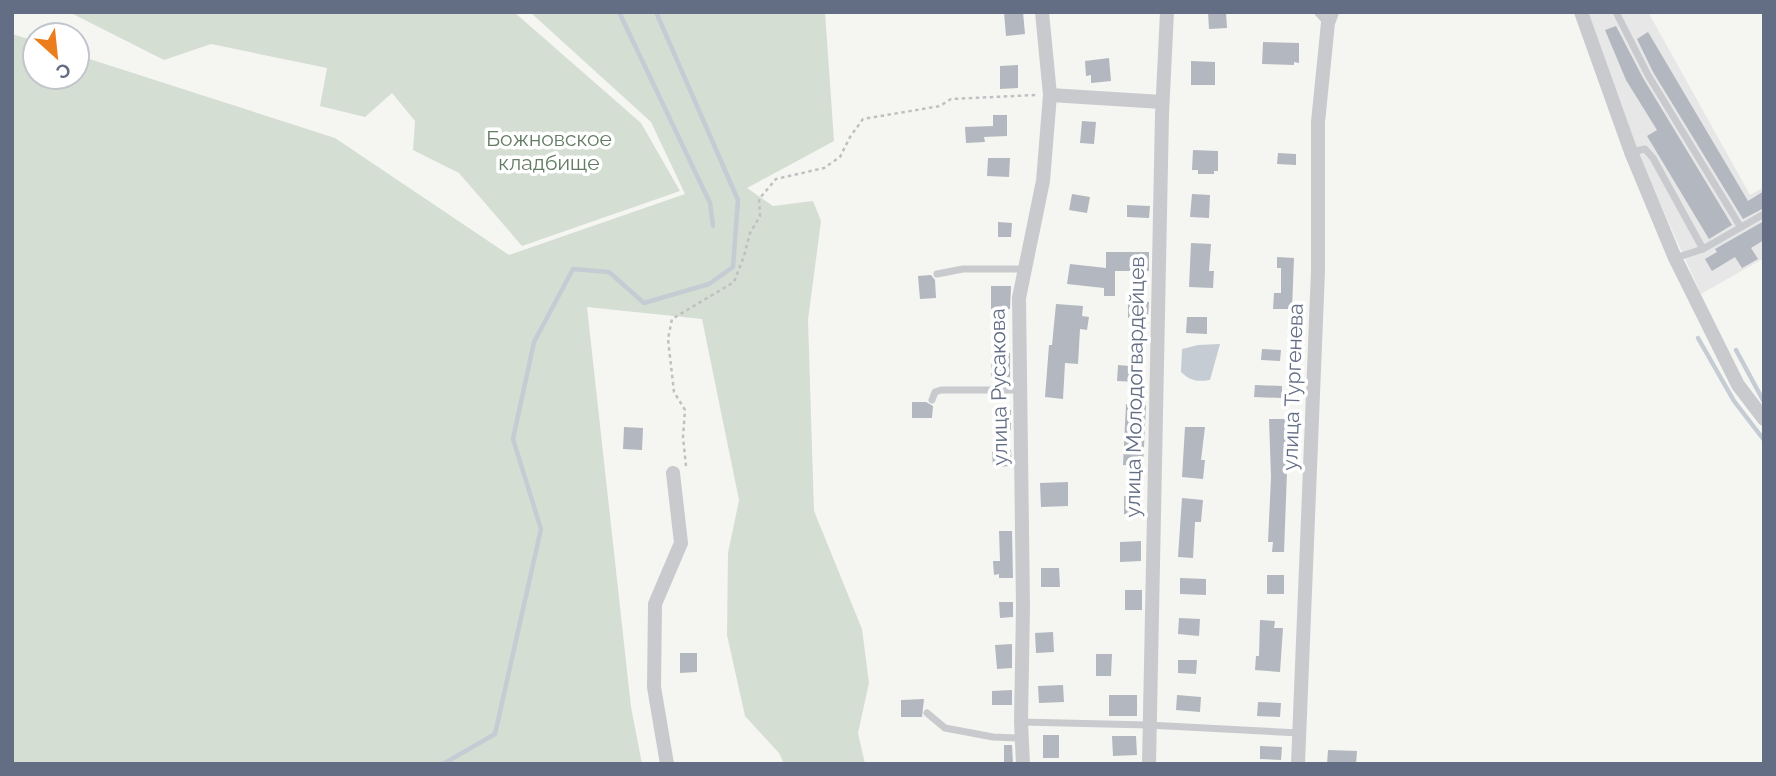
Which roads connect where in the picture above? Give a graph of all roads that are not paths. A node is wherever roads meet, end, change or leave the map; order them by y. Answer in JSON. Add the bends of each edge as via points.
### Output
{"nodes":[{"id":1,"x":1042,"y":12,"type":"edge"},
{"id":2,"x":1167,"y":12,"type":"edge"},
{"id":3,"x":1581,"y":12,"type":"edge"},
{"id":4,"x":1616,"y":12,"type":"edge"},
{"id":5,"x":1326,"y":16,"type":"edge"},
{"id":6,"x":1050,"y":95,"type":"junction"},
{"id":7,"x":1162,"y":102,"type":"junction"},
{"id":8,"x":1630,"y":152,"type":"junction"},
{"id":9,"x":1764,"y":215,"type":"edge"},
{"id":10,"x":1740,"y":226,"type":"junction"},
{"id":11,"x":1703,"y":249,"type":"junction"},
{"id":12,"x":1675,"y":258,"type":"junction"},
{"id":13,"x":1025,"y":269,"type":"junction"},
{"id":14,"x":937,"y":274,"type":"dead end"},
{"id":15,"x":1020,"y":390,"type":"junction"},
{"id":16,"x":932,"y":400,"type":"dead end"},
{"id":17,"x":1764,"y":419,"type":"edge"},
{"id":18,"x":673,"y":473,"type":"road end"},
{"id":19,"x":927,"y":713,"type":"dead end"},
{"id":20,"x":1021,"y":722,"type":"junction"},
{"id":21,"x":1148,"y":725,"type":"junction"},
{"id":22,"x":1299,"y":733,"type":"junction"},
{"id":23,"x":1021,"y":738,"type":"junction"},
{"id":24,"x":667,"y":764,"type":"edge"},
{"id":25,"x":1023,"y":764,"type":"edge"},
{"id":26,"x":1149,"y":764,"type":"edge"},
{"id":27,"x":1298,"y":764,"type":"edge"}],
"edges":[{"from":1,"to":6,"type":"street","name":"улица Русакова"},
{"from":2,"to":7,"type":"street","name":"улица Молодогвардейцев"},
{"from":3,"to":8,"type":"street"},
{"from":4,"to":10,"type":"lane","via":[[1648,75]]},
{"from":5,"to":22,"type":"street","name":"улица Тургенева","via":[[1318,122],[1318,271]]},
{"from":6,"to":7,"type":"street"},
{"from":6,"to":13,"type":"street","name":"улица Русакова","via":[[1043,181]]},
{"from":7,"to":21,"type":"street","name":"улица Молодогвардейцев"},
{"from":8,"to":11,"type":"lane","via":[[1644,149],[1653,158]]},
{"from":8,"to":12,"type":"street"},
{"from":9,"to":10,"type":"lane"},
{"from":10,"to":11,"type":"lane"},
{"from":11,"to":12,"type":"lane"},
{"from":12,"to":17,"type":"street","via":[[1738,385]]},
{"from":13,"to":14,"type":"lane","via":[[962,269]]},
{"from":13,"to":15,"type":"street","name":"улица Русакова","via":[[1019,298]]},
{"from":15,"to":16,"type":"lane","via":[[941,390]]},
{"from":15,"to":20,"type":"street","name":"улица Русакова"},
{"from":18,"to":24,"type":"street","via":[[681,544],[655,604],[654,687]]},
{"from":19,"to":23,"type":"lane","via":[[945,728]]},
{"from":20,"to":21,"type":"lane"},
{"from":20,"to":23,"type":"street","name":"улица Русакова"},
{"from":21,"to":22,"type":"lane"},
{"from":21,"to":26,"type":"street","name":"улица Молодогвардейцев"},
{"from":22,"to":27,"type":"street","name":"улица Тургенева"},
{"from":23,"to":25,"type":"street","name":"улица Русакова"}]}
